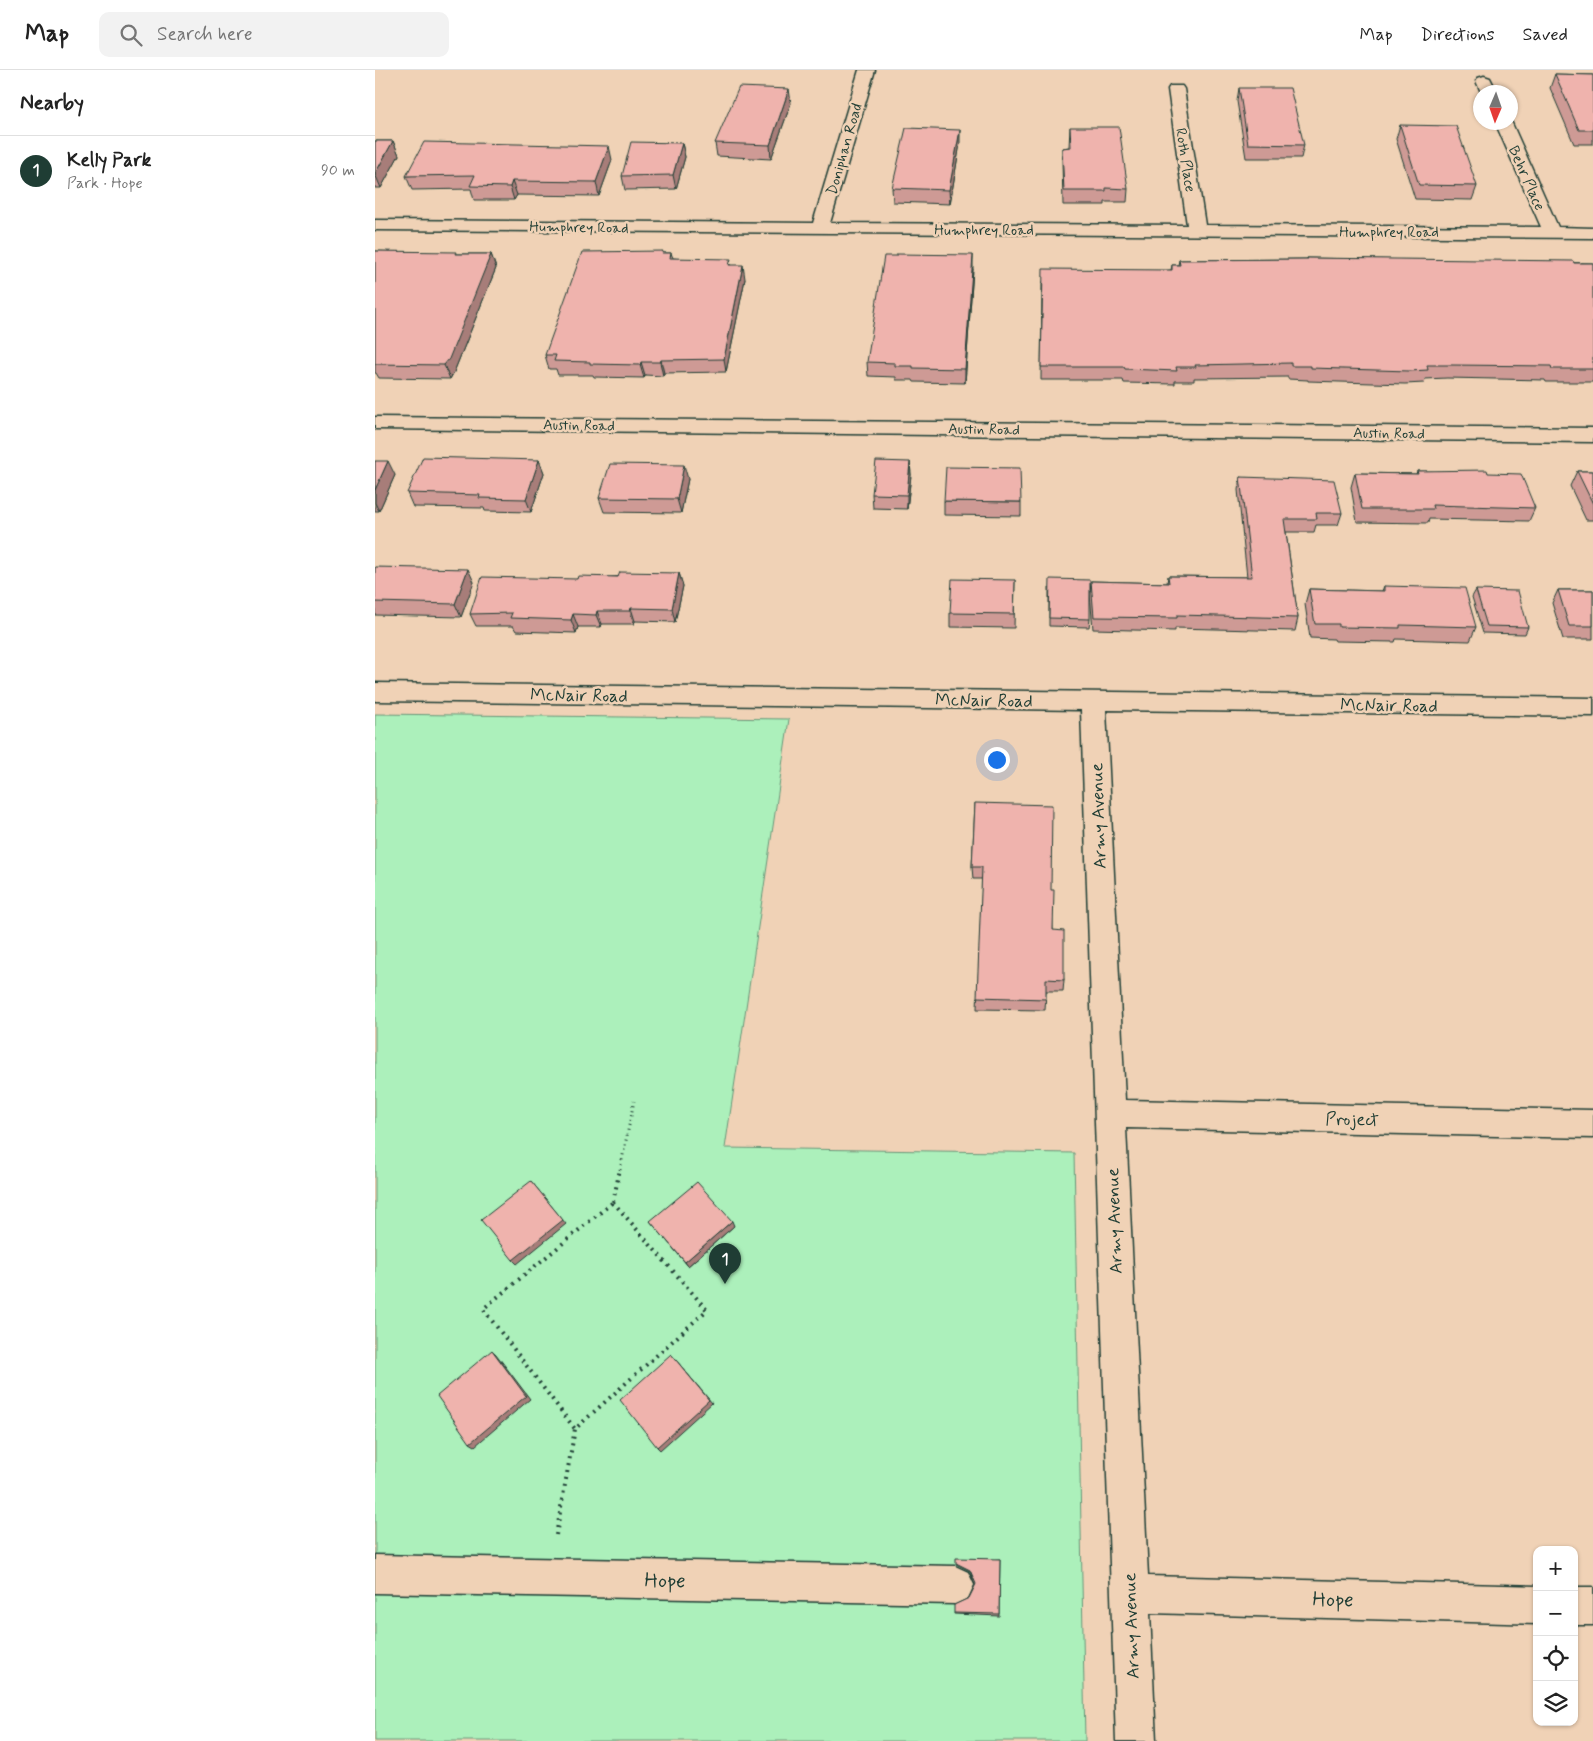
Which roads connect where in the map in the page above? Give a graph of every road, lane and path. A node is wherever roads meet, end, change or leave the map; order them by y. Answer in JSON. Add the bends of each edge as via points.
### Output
{"nodes":[{"id":1,"x":867,"y":70,"type":"edge"},
{"id":2,"x":1176,"y":89,"type":"dead end"},
{"id":3,"x":1507,"y":130,"type":"edge"},
{"id":4,"x":375,"y":225,"type":"edge"},
{"id":5,"x":820,"y":228,"type":"junction"},
{"id":6,"x":1197,"y":231,"type":"junction"},
{"id":7,"x":1552,"y":233,"type":"junction"},
{"id":8,"x":1593,"y":233,"type":"edge"},
{"id":9,"x":375,"y":423,"type":"edge"},
{"id":10,"x":1593,"y":435,"type":"edge"},
{"id":11,"x":375,"y":692,"type":"edge"},
{"id":12,"x":1093,"y":701,"type":"junction"},
{"id":13,"x":1593,"y":707,"type":"edge"},
{"id":14,"x":634,"y":1101,"type":"dead end"},
{"id":15,"x":1110,"y":1114,"type":"junction"},
{"id":16,"x":1593,"y":1124,"type":"edge"},
{"id":17,"x":613,"y":1202,"type":"junction"},
{"id":18,"x":575,"y":1430,"type":"junction"},
{"id":19,"x":375,"y":1574,"type":"edge"},
{"id":20,"x":548,"y":1578,"type":"junction"},
{"id":21,"x":955,"y":1585,"type":"dead end"},
{"id":22,"x":1130,"y":1594,"type":"junction"},
{"id":23,"x":1533,"y":1605,"type":"edge"},
{"id":24,"x":1578,"y":1606,"type":"edge"},
{"id":25,"x":1593,"y":1606,"type":"edge"},
{"id":26,"x":1136,"y":1741,"type":"edge"}],
"edges":[{"from":1,"to":5,"type":"street","name":"Doniphan Road"},
{"from":2,"to":6,"type":"street","name":"Roth Place"},
{"from":3,"to":7,"type":"street","name":"Behr Place"},
{"from":4,"to":5,"type":"street","name":"Humphrey Road"},
{"from":5,"to":6,"type":"street","name":"Humphrey Road"},
{"from":6,"to":7,"type":"street","name":"Humphrey Road"},
{"from":7,"to":8,"type":"street","name":"Humphrey Road"},
{"from":9,"to":10,"type":"street","name":"Austin Road"},
{"from":11,"to":12,"type":"street","name":"McNair Road"},
{"from":12,"to":13,"type":"street","name":"McNair Road"},
{"from":12,"to":15,"type":"street","name":"Army Avenue"},
{"from":14,"to":17,"type":"path"},
{"from":15,"to":16,"type":"street","name":"Project"},
{"from":15,"to":22,"type":"street","name":"Army Avenue"},
{"from":17,"to":18,"type":"path","via":[[483,1309]]},
{"from":17,"to":18,"type":"path","via":[[707,1310]]},
{"from":18,"to":20,"type":"path"},
{"from":19,"to":20,"type":"street","name":"Hope"},
{"from":20,"to":21,"type":"street","name":"Hope"},
{"from":22,"to":23,"type":"street","name":"Hope"},
{"from":22,"to":26,"type":"street","name":"Army Avenue"},
{"from":24,"to":25,"type":"street"}]}
